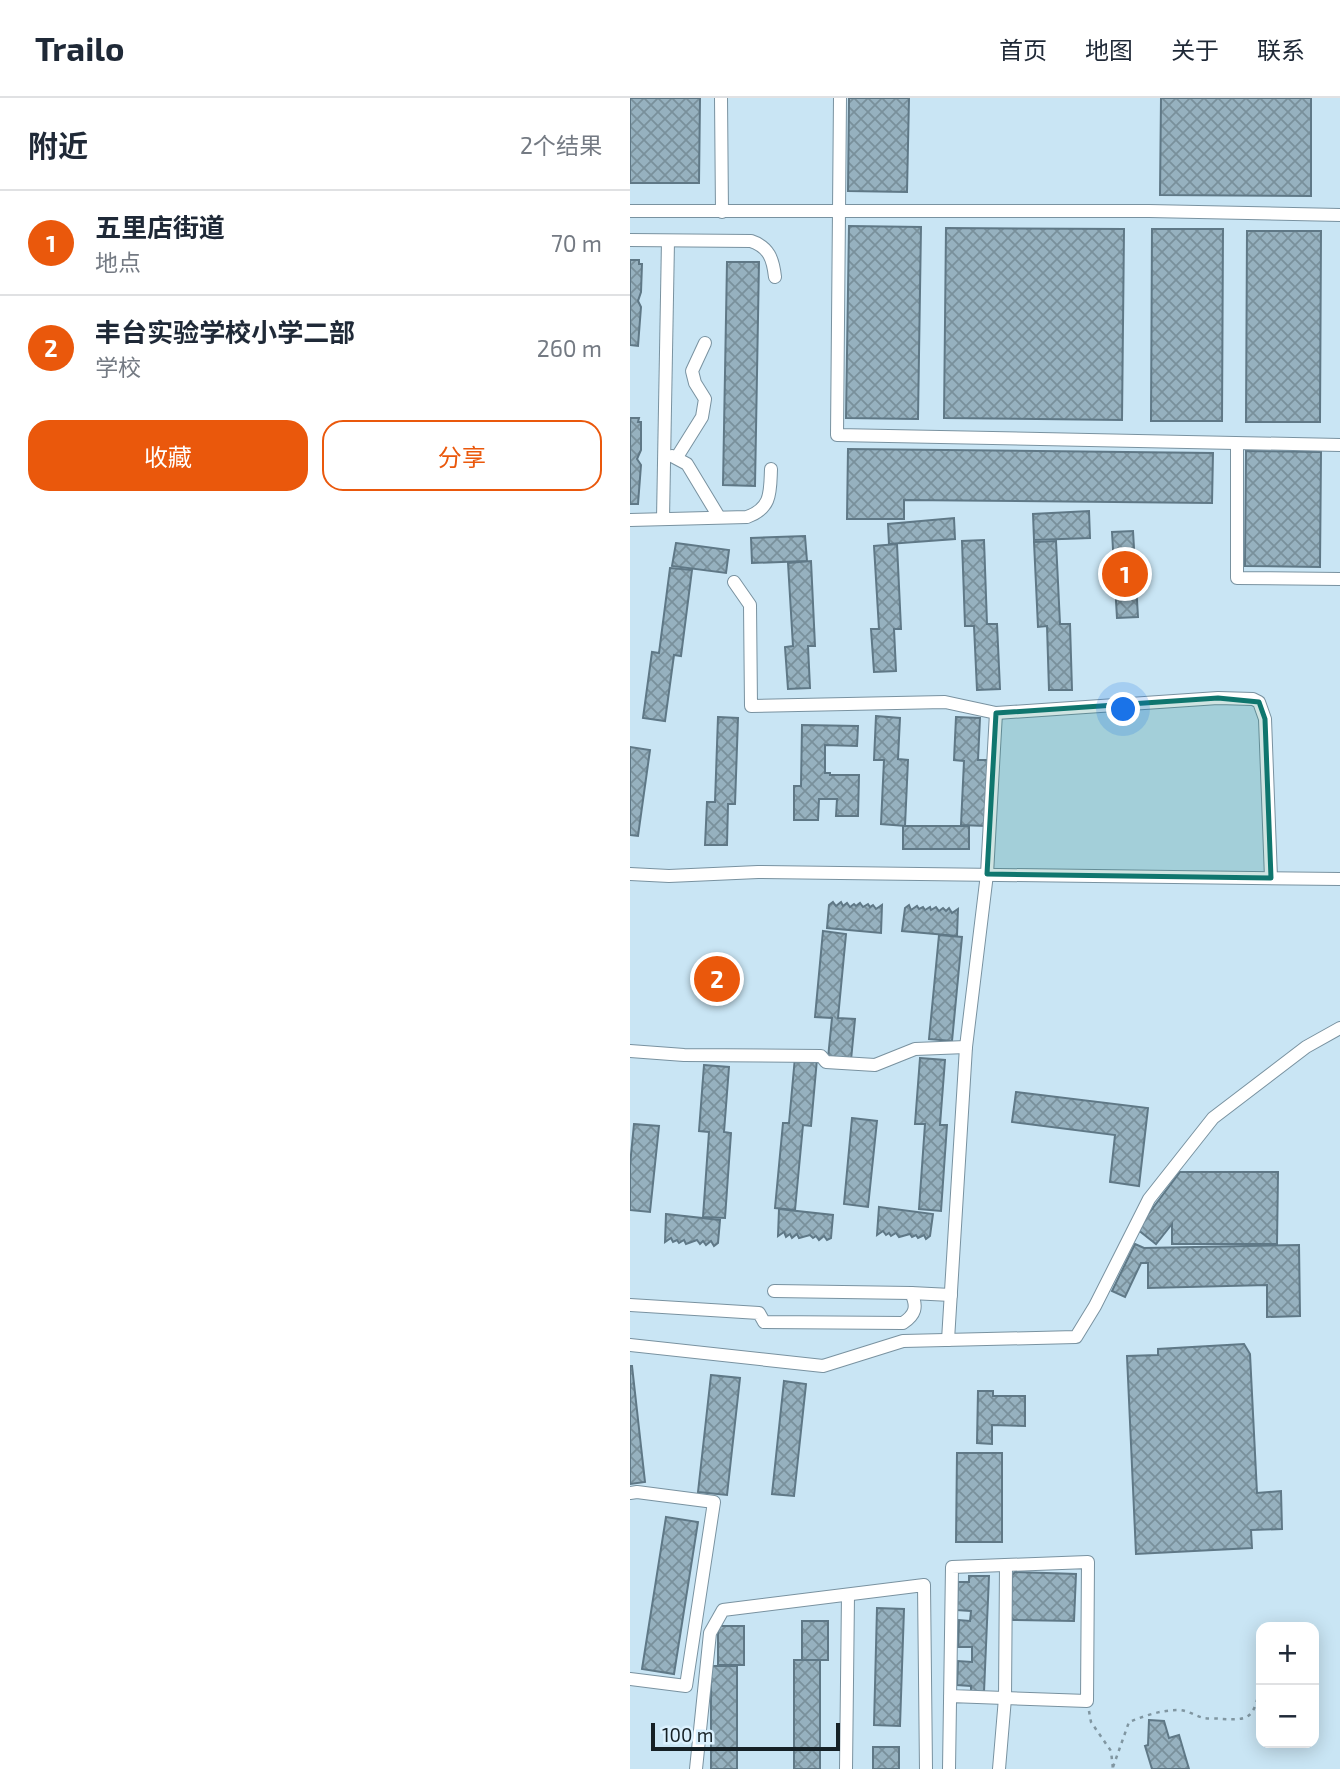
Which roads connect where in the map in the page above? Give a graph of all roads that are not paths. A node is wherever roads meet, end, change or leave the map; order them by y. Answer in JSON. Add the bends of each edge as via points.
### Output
{"nodes":[{"id":1,"x":721,"y":98,"type":"edge"},
{"id":2,"x":840,"y":98,"type":"edge"},
{"id":3,"x":630,"y":211,"type":"edge"},
{"id":4,"x":722,"y":212,"type":"junction"},
{"id":5,"x":839,"y":212,"type":"junction"},
{"id":6,"x":1340,"y":215,"type":"edge"},
{"id":7,"x":630,"y":240,"type":"edge"},
{"id":8,"x":668,"y":241,"type":"junction"},
{"id":9,"x":775,"y":277,"type":"dead end"},
{"id":10,"x":705,"y":343,"type":"dead end"},
{"id":11,"x":1237,"y":444,"type":"junction"},
{"id":12,"x":1340,"y":445,"type":"edge"},
{"id":13,"x":671,"y":456,"type":"junction"},
{"id":14,"x":771,"y":468,"type":"dead end"},
{"id":15,"x":719,"y":517,"type":"junction"},
{"id":16,"x":663,"y":519,"type":"junction"},
{"id":17,"x":630,"y":520,"type":"edge"},
{"id":18,"x":1340,"y":579,"type":"edge"},
{"id":19,"x":734,"y":582,"type":"dead end"},
{"id":20,"x":996,"y":713,"type":"junction"},
{"id":21,"x":630,"y":874,"type":"edge"},
{"id":22,"x":987,"y":874,"type":"junction"},
{"id":23,"x":1272,"y":878,"type":"junction"},
{"id":24,"x":1340,"y":879,"type":"edge"},
{"id":25,"x":1340,"y":1028,"type":"edge"},
{"id":26,"x":966,"y":1046,"type":"junction"},
{"id":27,"x":630,"y":1051,"type":"edge"},
{"id":28,"x":774,"y":1291,"type":"dead end"},
{"id":29,"x":911,"y":1293,"type":"junction"},
{"id":30,"x":951,"y":1295,"type":"junction"},
{"id":31,"x":630,"y":1305,"type":"edge"},
{"id":32,"x":948,"y":1340,"type":"junction"},
{"id":33,"x":630,"y":1345,"type":"edge"},
{"id":34,"x":630,"y":1493,"type":"edge"},
{"id":35,"x":1006,"y":1565,"type":"junction"},
{"id":36,"x":848,"y":1595,"type":"junction"},
{"id":37,"x":630,"y":1679,"type":"edge"},
{"id":38,"x":950,"y":1696,"type":"junction"},
{"id":39,"x":1004,"y":1698,"type":"junction"},
{"id":40,"x":696,"y":1769,"type":"edge"},
{"id":41,"x":846,"y":1769,"type":"edge"},
{"id":42,"x":926,"y":1769,"type":"edge"},
{"id":43,"x":949,"y":1769,"type":"edge"},
{"id":44,"x":999,"y":1769,"type":"edge"}],
"edges":[{"from":1,"to":4,"type":"street"},
{"from":2,"to":5,"type":"street"},
{"from":3,"to":4,"type":"street"},
{"from":4,"to":5,"type":"street"},
{"from":5,"to":6,"type":"street"},
{"from":5,"to":11,"type":"street","via":[[837,435]]},
{"from":7,"to":8,"type":"street"},
{"from":8,"to":9,"type":"street","via":[[751,241],[770,255]]},
{"from":8,"to":13,"type":"street"},
{"from":10,"to":13,"type":"street","via":[[691,371],[705,399],[702,417]]},
{"from":11,"to":12,"type":"street"},
{"from":11,"to":18,"type":"street","via":[[1237,578]]},
{"from":13,"to":15,"type":"street","via":[[687,464]]},
{"from":13,"to":16,"type":"street"},
{"from":14,"to":15,"type":"street","via":[[766,506],[747,517]]},
{"from":15,"to":16,"type":"street"},
{"from":16,"to":17,"type":"street"},
{"from":19,"to":20,"type":"street","via":[[750,605],[751,706],[945,702]]},
{"from":20,"to":22,"type":"street"},
{"from":20,"to":23,"type":"street","via":[[1218,698],[1259,702],[1265,719]]},
{"from":21,"to":22,"type":"street"},
{"from":22,"to":23,"type":"street"},
{"from":22,"to":26,"type":"street"},
{"from":23,"to":24,"type":"street"},
{"from":25,"to":32,"type":"street","via":[[1306,1047],[1213,1118],[1149,1199],[1076,1337]]},
{"from":26,"to":27,"type":"street","via":[[915,1049],[875,1065],[826,1062],[821,1056]]},
{"from":26,"to":30,"type":"street"},
{"from":28,"to":29,"type":"street"},
{"from":29,"to":30,"type":"street"},
{"from":29,"to":31,"type":"street","via":[[915,1311],[903,1323],[764,1322],[759,1313]]},
{"from":30,"to":32,"type":"street"},
{"from":32,"to":33,"type":"street","via":[[903,1340],[823,1366]]},
{"from":34,"to":37,"type":"street","via":[[714,1502],[686,1686]]},
{"from":35,"to":38,"type":"street","via":[[952,1567]]},
{"from":35,"to":39,"type":"street"},
{"from":35,"to":39,"type":"street","via":[[1088,1562],[1087,1701]]},
{"from":36,"to":40,"type":"street","via":[[723,1610],[710,1633]]},
{"from":36,"to":41,"type":"street"},
{"from":36,"to":42,"type":"street","via":[[924,1585]]},
{"from":38,"to":39,"type":"street"},
{"from":38,"to":43,"type":"street"},
{"from":39,"to":44,"type":"street"}]}
